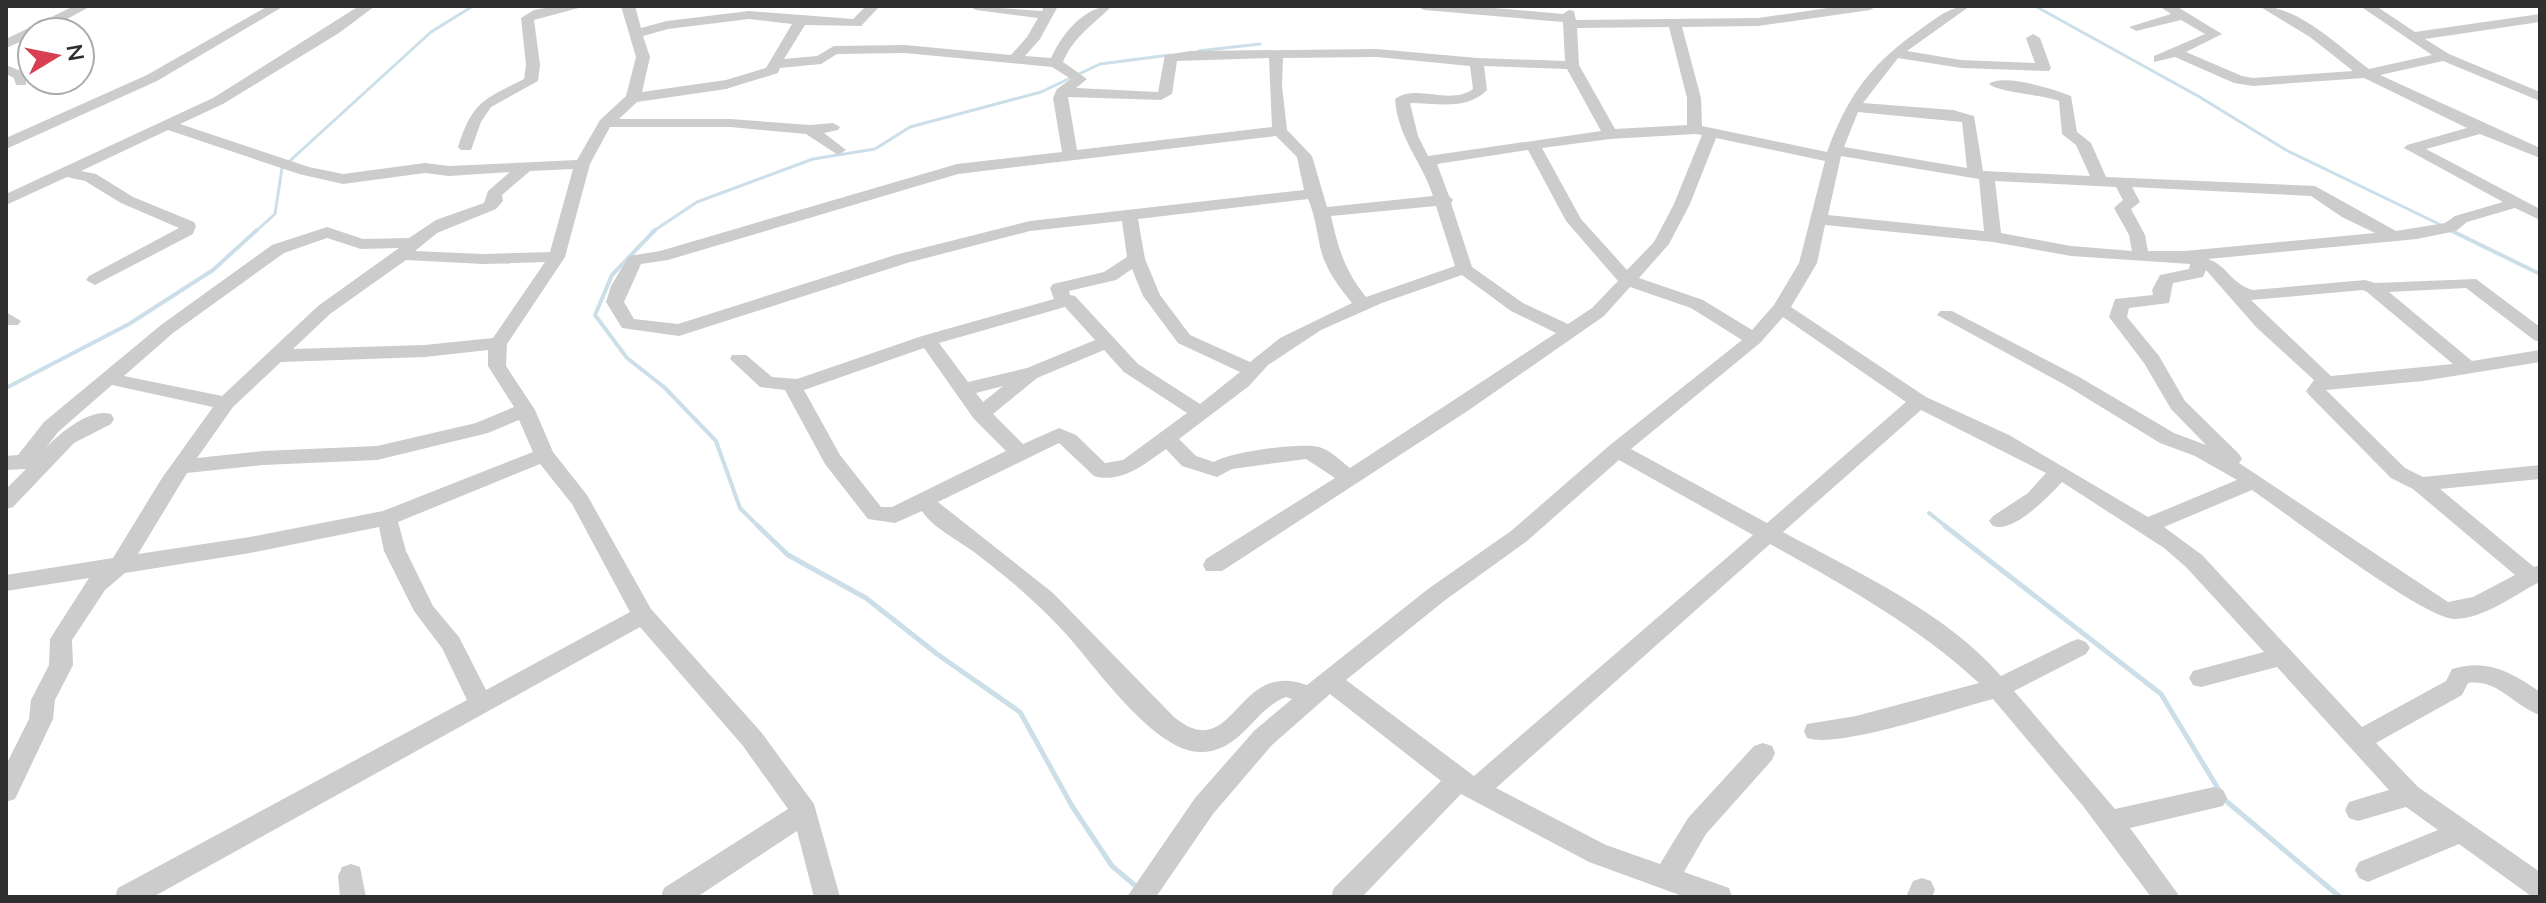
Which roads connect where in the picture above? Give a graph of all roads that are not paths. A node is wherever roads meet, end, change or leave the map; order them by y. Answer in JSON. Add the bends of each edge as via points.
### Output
{"nodes":[{"id":1,"x":84,"y":6,"type":"edge"},
{"id":2,"x":277,"y":6,"type":"edge"},
{"id":3,"x":368,"y":6,"type":"edge"},
{"id":4,"x":579,"y":6,"type":"edge"},
{"id":5,"x":628,"y":6,"type":"edge"},
{"id":6,"x":873,"y":6,"type":"edge"},
{"id":7,"x":976,"y":6,"type":"edge"},
{"id":8,"x":1105,"y":6,"type":"edge"},
{"id":9,"x":1424,"y":6,"type":"edge"},
{"id":10,"x":1778,"y":6,"type":"edge"},
{"id":11,"x":1870,"y":6,"type":"edge"},
{"id":12,"x":1963,"y":6,"type":"edge"},
{"id":13,"x":2166,"y":6,"type":"edge"},
{"id":14,"x":2266,"y":6,"type":"edge"},
{"id":15,"x":2367,"y":6,"type":"edge"},
{"id":16,"x":1048,"y":10,"type":"edge"},
{"id":17,"x":64,"y":16,"type":"edge"},
{"id":18,"x":1569,"y":16,"type":"edge"},
{"id":19,"x":2180,"y":16,"type":"junction"},
{"id":20,"x":2540,"y":18,"type":"edge"},
{"id":21,"x":1791,"y":20,"type":"junction"},
{"id":22,"x":801,"y":21,"type":"junction"},
{"id":23,"x":1674,"y":22,"type":"junction"},
{"id":24,"x":2136,"y":27,"type":"dead end"},
{"id":25,"x":634,"y":34,"type":"junction"},
{"id":26,"x":2415,"y":36,"type":"junction"},
{"id":27,"x":2033,"y":38,"type":"dead end"},
{"id":28,"x":2175,"y":52,"type":"junction"},
{"id":29,"x":1895,"y":53,"type":"junction"},
{"id":30,"x":1276,"y":54,"type":"junction"},
{"id":31,"x":2444,"y":57,"type":"junction"},
{"id":32,"x":2159,"y":59,"type":"dead end"},
{"id":33,"x":1013,"y":61,"type":"junction"},
{"id":34,"x":1477,"y":62,"type":"junction"},
{"id":35,"x":1056,"y":63,"type":"junction"},
{"id":36,"x":774,"y":64,"type":"junction"},
{"id":37,"x":1572,"y":65,"type":"junction"},
{"id":38,"x":2366,"y":74,"type":"junction"},
{"id":39,"x":1996,"y":84,"type":"dead end"},
{"id":40,"x":1062,"y":92,"type":"junction"},
{"id":41,"x":2540,"y":97,"type":"edge"},
{"id":42,"x":633,"y":98,"type":"junction"},
{"id":43,"x":1853,"y":107,"type":"junction"},
{"id":44,"x":605,"y":123,"type":"junction"},
{"id":45,"x":168,"y":125,"type":"junction"},
{"id":46,"x":833,"y":127,"type":"dead end"},
{"id":47,"x":2481,"y":129,"type":"junction"},
{"id":48,"x":810,"y":130,"type":"junction"},
{"id":49,"x":1280,"y":131,"type":"junction"},
{"id":50,"x":1702,"y":131,"type":"junction"},
{"id":51,"x":1610,"y":134,"type":"junction"},
{"id":52,"x":6,"y":144,"type":"edge"},
{"id":53,"x":1532,"y":144,"type":"junction"},
{"id":54,"x":466,"y":147,"type":"dead end"},
{"id":55,"x":838,"y":150,"type":"dead end"},
{"id":56,"x":2540,"y":153,"type":"edge"},
{"id":57,"x":1070,"y":154,"type":"junction"},
{"id":58,"x":1834,"y":154,"type":"junction"},
{"id":59,"x":1423,"y":161,"type":"junction"},
{"id":60,"x":2092,"y":163,"type":"junction"},
{"id":61,"x":582,"y":164,"type":"junction"},
{"id":62,"x":526,"y":167,"type":"junction"},
{"id":63,"x":64,"y":172,"type":"junction"},
{"id":64,"x":1982,"y":176,"type":"junction"},
{"id":65,"x":2037,"y":178,"type":"junction"},
{"id":66,"x":2100,"y":181,"type":"junction"},
{"id":67,"x":2121,"y":182,"type":"junction"},
{"id":68,"x":1313,"y":194,"type":"junction"},
{"id":69,"x":6,"y":200,"type":"edge"},
{"id":70,"x":1445,"y":200,"type":"junction"},
{"id":71,"x":2516,"y":203,"type":"junction"},
{"id":72,"x":1322,"y":212,"type":"junction"},
{"id":73,"x":2540,"y":215,"type":"edge"},
{"id":74,"x":1129,"y":216,"type":"junction"},
{"id":75,"x":1818,"y":219,"type":"junction"},
{"id":76,"x":2392,"y":236,"type":"junction"},
{"id":77,"x":1993,"y":237,"type":"junction"},
{"id":78,"x":406,"y":249,"type":"junction"},
{"id":79,"x":2141,"y":256,"type":"junction"},
{"id":80,"x":557,"y":257,"type":"junction"},
{"id":81,"x":1136,"y":259,"type":"junction"},
{"id":82,"x":2192,"y":259,"type":"junction"},
{"id":83,"x":1464,"y":269,"type":"junction"},
{"id":84,"x":95,"y":280,"type":"dead end"},
{"id":85,"x":1626,"y":280,"type":"junction"},
{"id":86,"x":2373,"y":288,"type":"junction"},
{"id":87,"x":2234,"y":290,"type":"junction"},
{"id":88,"x":1063,"y":301,"type":"junction"},
{"id":89,"x":1362,"y":303,"type":"junction"},
{"id":90,"x":1781,"y":308,"type":"junction"},
{"id":91,"x":1946,"y":315,"type":"dead end"},
{"id":92,"x":1569,"y":332,"type":"junction"},
{"id":93,"x":2540,"y":336,"type":"edge"},
{"id":94,"x":1754,"y":339,"type":"junction"},
{"id":95,"x":928,"y":340,"type":"junction"},
{"id":96,"x":1108,"y":341,"type":"junction"},
{"id":97,"x":498,"y":343,"type":"junction"},
{"id":98,"x":273,"y":356,"type":"junction"},
{"id":99,"x":2540,"y":356,"type":"edge"},
{"id":100,"x":739,"y":359,"type":"dead end"},
{"id":101,"x":2469,"y":368,"type":"junction"},
{"id":102,"x":1251,"y":370,"type":"junction"},
{"id":103,"x":1030,"y":374,"type":"junction"},
{"id":104,"x":111,"y":379,"type":"junction"},
{"id":105,"x":2327,"y":382,"type":"junction"},
{"id":106,"x":798,"y":385,"type":"junction"},
{"id":107,"x":966,"y":389,"type":"junction"},
{"id":108,"x":1919,"y":401,"type":"junction"},
{"id":109,"x":226,"y":403,"type":"junction"},
{"id":110,"x":525,"y":410,"type":"junction"},
{"id":111,"x":1200,"y":413,"type":"junction"},
{"id":112,"x":981,"y":414,"type":"junction"},
{"id":113,"x":104,"y":419,"type":"dead end"},
{"id":114,"x":1167,"y":438,"type":"junction"},
{"id":115,"x":1617,"y":450,"type":"junction"},
{"id":116,"x":1020,"y":453,"type":"junction"},
{"id":117,"x":544,"y":455,"type":"junction"},
{"id":118,"x":26,"y":462,"type":"edge"},
{"id":119,"x":180,"y":467,"type":"junction"},
{"id":120,"x":2059,"y":472,"type":"junction"},
{"id":121,"x":2540,"y":472,"type":"edge"},
{"id":122,"x":1351,"y":479,"type":"junction"},
{"id":123,"x":2254,"y":481,"type":"junction"},
{"id":124,"x":2420,"y":484,"type":"junction"},
{"id":125,"x":6,"y":502,"type":"edge"},
{"id":126,"x":387,"y":518,"type":"junction"},
{"id":127,"x":2000,"y":521,"type":"dead end"},
{"id":128,"x":2146,"y":526,"type":"junction"},
{"id":129,"x":1768,"y":534,"type":"junction"},
{"id":130,"x":122,"y":563,"type":"junction"},
{"id":131,"x":1214,"y":565,"type":"dead end"},
{"id":132,"x":2535,"y":574,"type":"edge"},
{"id":133,"x":6,"y":583,"type":"edge"},
{"id":134,"x":643,"y":615,"type":"junction"},
{"id":135,"x":2078,"y":648,"type":"dead end"},
{"id":136,"x":2281,"y":657,"type":"junction"},
{"id":137,"x":2201,"y":678,"type":"dead end"},
{"id":138,"x":1320,"y":688,"type":"junction"},
{"id":139,"x":1998,"y":688,"type":"junction"},
{"id":140,"x":481,"y":704,"type":"junction"},
{"id":141,"x":2540,"y":705,"type":"edge"},
{"id":142,"x":1816,"y":731,"type":"dead end"},
{"id":143,"x":2358,"y":741,"type":"junction"},
{"id":144,"x":1763,"y":753,"type":"dead end"},
{"id":145,"x":1467,"y":785,"type":"junction"},
{"id":146,"x":6,"y":791,"type":"edge"},
{"id":147,"x":2409,"y":795,"type":"junction"},
{"id":148,"x":2214,"y":798,"type":"dead end"},
{"id":149,"x":2358,"y":810,"type":"dead end"},
{"id":150,"x":805,"y":812,"type":"junction"},
{"id":151,"x":2110,"y":821,"type":"junction"},
{"id":152,"x":2461,"y":829,"type":"junction"},
{"id":153,"x":2368,"y":870,"type":"dead end"},
{"id":154,"x":1666,"y":878,"type":"junction"},
{"id":155,"x":2540,"y":887,"type":"edge"},
{"id":156,"x":128,"y":897,"type":"edge"},
{"id":157,"x":674,"y":897,"type":"edge"},
{"id":158,"x":827,"y":897,"type":"edge"},
{"id":159,"x":1140,"y":897,"type":"edge"},
{"id":160,"x":1344,"y":897,"type":"edge"},
{"id":161,"x":1719,"y":897,"type":"edge"},
{"id":162,"x":2167,"y":897,"type":"edge"}],
"edges":[{"from":1,"to":17,"type":"street"},
{"from":2,"to":52,"type":"street","via":[[152,78]]},
{"from":3,"to":45,"type":"street","via":[[226,97]]},
{"from":4,"to":54,"type":"street","via":[[528,18],[534,75],[486,104]]},
{"from":5,"to":25,"type":"street"},
{"from":6,"to":22,"type":"street","via":[[856,23]]},
{"from":7,"to":16,"type":"street"},
{"from":8,"to":35,"type":"street","via":[[1067,42]]},
{"from":9,"to":18,"type":"street"},
{"from":10,"to":21,"type":"street"},
{"from":11,"to":21,"type":"street"},
{"from":12,"to":29,"type":"street"},
{"from":13,"to":19,"type":"street"},
{"from":14,"to":38,"type":"street","via":[[2315,34]]},
{"from":15,"to":26,"type":"street"},
{"from":16,"to":33,"type":"street","via":[[1033,39]]},
{"from":18,"to":23,"type":"street"},
{"from":18,"to":37,"type":"street"},
{"from":19,"to":24,"type":"street"},
{"from":19,"to":28,"type":"street","via":[[2215,34]]},
{"from":20,"to":26,"type":"street"},
{"from":21,"to":23,"type":"street"},
{"from":22,"to":25,"type":"street","via":[[749,15]]},
{"from":22,"to":36,"type":"street"},
{"from":23,"to":50,"type":"street"},
{"from":25,"to":42,"type":"street","via":[[643,57]]},
{"from":26,"to":31,"type":"street"},
{"from":27,"to":29,"type":"street","via":[[2044,68],[1961,64]]},
{"from":28,"to":32,"type":"street"},
{"from":28,"to":38,"type":"street","via":[[2246,81]]},
{"from":29,"to":43,"type":"street"},
{"from":30,"to":34,"type":"street","via":[[1377,53]]},
{"from":30,"to":40,"type":"street","via":[[1171,57],[1161,96]]},
{"from":30,"to":49,"type":"street"},
{"from":31,"to":38,"type":"street"},
{"from":31,"to":41,"type":"street"},
{"from":33,"to":35,"type":"street"},
{"from":33,"to":36,"type":"street","via":[[834,50],[821,60]]},
{"from":34,"to":37,"type":"street"},
{"from":34,"to":59,"type":"street","via":[[1480,90],[1475,95],[1402,99]]},
{"from":35,"to":40,"type":"street","via":[[1080,79]]},
{"from":36,"to":42,"type":"street","via":[[773,70],[754,78]]},
{"from":37,"to":51,"type":"street"},
{"from":38,"to":47,"type":"street"},
{"from":39,"to":60,"type":"street","via":[[2066,99],[2070,134],[2083,143]]},
{"from":40,"to":57,"type":"street"},
{"from":42,"to":44,"type":"street"},
{"from":43,"to":58,"type":"street"},
{"from":43,"to":64,"type":"street","via":[[1969,119]]},
{"from":44,"to":48,"type":"street","via":[[730,123]]},
{"from":44,"to":61,"type":"street"},
{"from":45,"to":62,"type":"street","via":[[343,179],[425,168]]},
{"from":45,"to":63,"type":"street"},
{"from":46,"to":48,"type":"street"},
{"from":47,"to":56,"type":"street"},
{"from":47,"to":71,"type":"street","via":[[2412,148]]},
{"from":48,"to":55,"type":"street"},
{"from":49,"to":57,"type":"street"},
{"from":49,"to":68,"type":"street","via":[[1304,156]]},
{"from":50,"to":51,"type":"street"},
{"from":50,"to":58,"type":"street"},
{"from":50,"to":85,"type":"street","via":[[1682,204],[1661,244]]},
{"from":51,"to":53,"type":"street"},
{"from":53,"to":59,"type":"street"},
{"from":53,"to":85,"type":"street","via":[[1574,221]]},
{"from":57,"to":74,"type":"street","via":[[957,169],[635,260],[620,286],[618,312],[628,324],[679,330],[970,239],[1030,226]]},
{"from":58,"to":64,"type":"street"},
{"from":58,"to":75,"type":"street"},
{"from":59,"to":70,"type":"street","via":[[1431,166]]},
{"from":60,"to":65,"type":"street"},
{"from":60,"to":66,"type":"street"},
{"from":61,"to":62,"type":"street"},
{"from":61,"to":80,"type":"street"},
{"from":62,"to":78,"type":"street","via":[[494,194],[490,206],[438,223]]},
{"from":63,"to":69,"type":"street"},
{"from":63,"to":84,"type":"street","via":[[90,177],[127,200],[188,226],[185,234]]},
{"from":64,"to":65,"type":"street"},
{"from":64,"to":77,"type":"street"},
{"from":65,"to":66,"type":"street"},
{"from":66,"to":67,"type":"street"},
{"from":67,"to":76,"type":"street","via":[[2315,191]]},
{"from":67,"to":79,"type":"street","via":[[2132,202],[2122,208],[2137,235]]},
{"from":68,"to":72,"type":"street"},
{"from":68,"to":74,"type":"street"},
{"from":70,"to":72,"type":"street"},
{"from":70,"to":83,"type":"street"},
{"from":71,"to":73,"type":"street"},
{"from":71,"to":76,"type":"street","via":[[2452,225]]},
{"from":72,"to":89,"type":"street","via":[[1331,256]]},
{"from":74,"to":81,"type":"street"},
{"from":75,"to":77,"type":"street"},
{"from":75,"to":90,"type":"street","via":[[1808,263]]},
{"from":76,"to":82,"type":"street"},
{"from":77,"to":79,"type":"street"},
{"from":78,"to":80,"type":"street","via":[[483,259]]},
{"from":78,"to":98,"type":"street"},
{"from":78,"to":104,"type":"street","via":[[361,244],[327,232],[278,249],[167,329]]},
{"from":79,"to":82,"type":"street"},
{"from":80,"to":97,"type":"street"},
{"from":81,"to":88,"type":"street","via":[[1110,276],[1059,288]]},
{"from":81,"to":102,"type":"street","via":[[1152,296],[1184,339]]},
{"from":82,"to":87,"type":"street","via":[[2212,266]]},
{"from":82,"to":123,"type":"street","via":[[2197,273],[2166,279],[2163,299],[2121,303],[2118,317],[2178,405]]},
{"from":83,"to":89,"type":"street"},
{"from":83,"to":92,"type":"street","via":[[1517,307]]},
{"from":85,"to":92,"type":"street","via":[[1598,312]]},
{"from":85,"to":94,"type":"street","via":[[1697,304]]},
{"from":86,"to":87,"type":"street","via":[[2253,295]]},
{"from":86,"to":93,"type":"street","via":[[2470,283]]},
{"from":86,"to":101,"type":"street"},
{"from":87,"to":105,"type":"street"},
{"from":88,"to":95,"type":"street"},
{"from":88,"to":96,"type":"street","via":[[1076,305]]},
{"from":89,"to":102,"type":"street","via":[[1304,332]]},
{"from":90,"to":94,"type":"street"},
{"from":90,"to":108,"type":"street"},
{"from":91,"to":123,"type":"street"},
{"from":92,"to":122,"type":"street"},
{"from":94,"to":115,"type":"street"},
{"from":95,"to":106,"type":"street"},
{"from":95,"to":107,"type":"street"},
{"from":96,"to":103,"type":"street"},
{"from":96,"to":111,"type":"street","via":[[1131,368]]},
{"from":97,"to":98,"type":"street"},
{"from":97,"to":110,"type":"street","via":[[497,366]]},
{"from":98,"to":109,"type":"street"},
{"from":99,"to":101,"type":"street"},
{"from":100,"to":106,"type":"street","via":[[767,383]]},
{"from":101,"to":105,"type":"street"},
{"from":102,"to":111,"type":"street"},
{"from":103,"to":107,"type":"street"},
{"from":103,"to":112,"type":"street"},
{"from":104,"to":109,"type":"street"},
{"from":104,"to":118,"type":"street","via":[[51,427]]},
{"from":105,"to":124,"type":"street","via":[[2316,391],[2398,473]]},
{"from":106,"to":116,"type":"street","via":[[794,390],[832,459],[875,514],[895,515]]},
{"from":107,"to":112,"type":"street"},
{"from":108,"to":120,"type":"street"},
{"from":108,"to":129,"type":"street"},
{"from":109,"to":119,"type":"street"},
{"from":110,"to":117,"type":"street"},
{"from":110,"to":119,"type":"street","via":[[481,428],[377,453]]},
{"from":111,"to":114,"type":"street"},
{"from":112,"to":116,"type":"street"},
{"from":113,"to":118,"type":"street"},
{"from":114,"to":116,"type":"street","via":[[1129,466],[1101,471],[1059,435]]},
{"from":114,"to":122,"type":"street","via":[[1189,461],[1217,470],[1227,463],[1306,452],[1316,453]]},
{"from":115,"to":129,"type":"street"},
{"from":115,"to":138,"type":"street","via":[[1519,536]]},
{"from":116,"to":138,"type":"street","via":[[924,498],[932,510],[1028,582],[1165,724],[1189,741],[1206,742],[1228,732],[1274,691]]},
{"from":117,"to":126,"type":"street"},
{"from":117,"to":134,"type":"street","via":[[580,500]]},
{"from":118,"to":125,"type":"street"},
{"from":119,"to":130,"type":"street"},
{"from":120,"to":127,"type":"street","via":[[2035,498]]},
{"from":120,"to":128,"type":"street"},
{"from":121,"to":124,"type":"street"},
{"from":122,"to":131,"type":"street"},
{"from":123,"to":128,"type":"street"},
{"from":123,"to":132,"type":"street","via":[[2446,610],[2473,605]]},
{"from":124,"to":132,"type":"street"},
{"from":126,"to":130,"type":"street"},
{"from":126,"to":140,"type":"street","via":[[395,551],[425,611],[451,643]]},
{"from":128,"to":136,"type":"street","via":[[2194,561]]},
{"from":129,"to":139,"type":"street","via":[[1938,633]]},
{"from":129,"to":145,"type":"street"},
{"from":130,"to":133,"type":"street"},
{"from":130,"to":146,"type":"street","via":[[97,584],[61,639],[61,665]]},
{"from":134,"to":140,"type":"street"},
{"from":134,"to":150,"type":"street","via":[[752,739]]},
{"from":135,"to":139,"type":"street"},
{"from":136,"to":137,"type":"street"},
{"from":136,"to":143,"type":"street"},
{"from":138,"to":145,"type":"street"},
{"from":138,"to":159,"type":"street","via":[[1263,738],[1204,806]]},
{"from":139,"to":142,"type":"street","via":[[1856,726]]},
{"from":139,"to":151,"type":"street"},
{"from":140,"to":156,"type":"street"},
{"from":141,"to":143,"type":"street","via":[[2503,680],[2474,670],[2460,676],[2454,688]]},
{"from":143,"to":147,"type":"street"},
{"from":144,"to":154,"type":"street","via":[[1697,826]]},
{"from":145,"to":154,"type":"street","via":[[1598,854]]},
{"from":145,"to":160,"type":"street"},
{"from":147,"to":149,"type":"street"},
{"from":147,"to":152,"type":"street"},
{"from":148,"to":151,"type":"street"},
{"from":150,"to":157,"type":"street"},
{"from":150,"to":158,"type":"street"},
{"from":151,"to":162,"type":"street"},
{"from":152,"to":153,"type":"street"},
{"from":152,"to":155,"type":"street"},
{"from":154,"to":161,"type":"street"}]}
